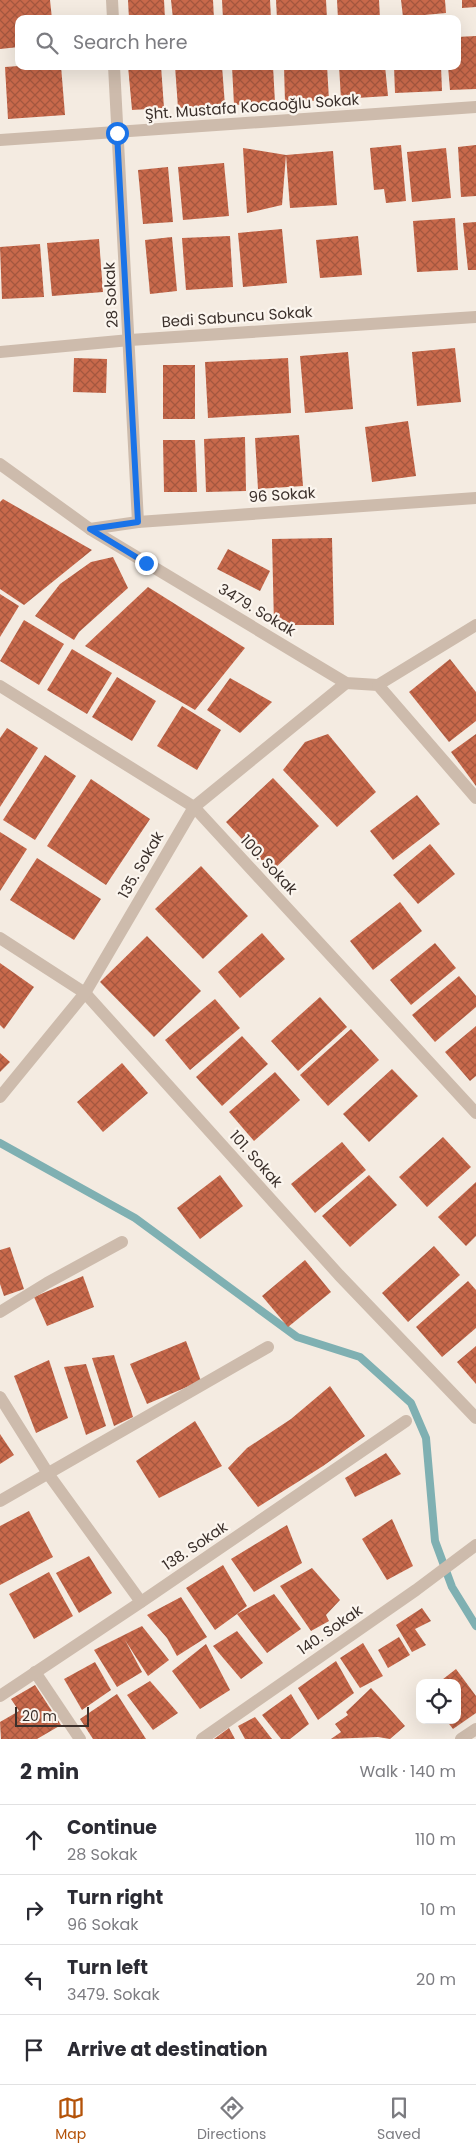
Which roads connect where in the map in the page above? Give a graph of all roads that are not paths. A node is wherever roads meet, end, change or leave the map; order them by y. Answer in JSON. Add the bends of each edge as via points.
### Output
{"nodes":[{"id":1,"x":112,"y":0,"type":"edge"},
{"id":2,"x":112,"y":15,"type":"edge"},
{"id":3,"x":114,"y":70,"type":"edge"},
{"id":4,"x":476,"y":107,"type":"edge"},
{"id":5,"x":117,"y":133,"type":"junction"},
{"id":6,"x":0,"y":140,"type":"edge"},
{"id":7,"x":476,"y":317,"type":"edge"},
{"id":8,"x":130,"y":340,"type":"junction"},
{"id":9,"x":0,"y":352,"type":"edge"},
{"id":10,"x":0,"y":464,"type":"edge"},
{"id":11,"x":476,"y":498,"type":"edge"},
{"id":12,"x":138,"y":522,"type":"junction"},
{"id":13,"x":90,"y":529,"type":"junction"},
{"id":14,"x":476,"y":625,"type":"edge"},
{"id":15,"x":346,"y":683,"type":"junction"},
{"id":16,"x":378,"y":685,"type":"junction"},
{"id":17,"x":0,"y":686,"type":"edge"},
{"id":18,"x":476,"y":798,"type":"edge"},
{"id":19,"x":194,"y":807,"type":"junction"},
{"id":20,"x":0,"y":938,"type":"edge"},
{"id":21,"x":85,"y":993,"type":"junction"},
{"id":22,"x":0,"y":1097,"type":"edge"},
{"id":23,"x":476,"y":1113,"type":"edge"},
{"id":24,"x":122,"y":1242,"type":"dead end"},
{"id":25,"x":0,"y":1312,"type":"edge"},
{"id":26,"x":268,"y":1347,"type":"dead end"},
{"id":27,"x":0,"y":1397,"type":"edge"},
{"id":28,"x":476,"y":1418,"type":"edge"},
{"id":29,"x":406,"y":1421,"type":"dead end"},
{"id":30,"x":49,"y":1475,"type":"junction"},
{"id":31,"x":0,"y":1502,"type":"edge"},
{"id":32,"x":476,"y":1545,"type":"edge"},
{"id":33,"x":141,"y":1602,"type":"junction"},
{"id":34,"x":36,"y":1672,"type":"junction"},
{"id":35,"x":0,"y":1696,"type":"edge"},
{"id":36,"x":476,"y":1729,"type":"edge"},
{"id":37,"x":80,"y":1739,"type":"edge"},
{"id":38,"x":202,"y":1739,"type":"edge"},
{"id":39,"x":461,"y":1739,"type":"edge"}],
"edges":[{"from":1,"to":2,"type":"street"},
{"from":3,"to":5,"type":"street","name":"28 Sokak"},
{"from":4,"to":5,"type":"street","name":"Şht. Mustafa Kocaoğlu Sokak"},
{"from":5,"to":6,"type":"street","name":"Şht. Mustafa Kocaoğlu Sokak"},
{"from":5,"to":8,"type":"street","name":"28 Sokak"},
{"from":7,"to":8,"type":"street","name":"Bedi Sabuncu Sokak"},
{"from":8,"to":9,"type":"street","name":"Bedi Sabuncu Sokak"},
{"from":8,"to":12,"type":"street","name":"28 Sokak"},
{"from":10,"to":13,"type":"street","name":"3479. Sokak"},
{"from":11,"to":12,"type":"street","name":"96 Sokak"},
{"from":12,"to":13,"type":"street","name":"96 Sokak"},
{"from":13,"to":15,"type":"street","name":"3479. Sokak"},
{"from":14,"to":16,"type":"street"},
{"from":15,"to":16,"type":"street","name":"3479. Sokak"},
{"from":15,"to":19,"type":"street","name":"135. Sokak"},
{"from":16,"to":18,"type":"street"},
{"from":17,"to":19,"type":"street","name":"100. Sokak"},
{"from":19,"to":21,"type":"street","name":"135. Sokak"},
{"from":19,"to":23,"type":"street","name":"100. Sokak"},
{"from":20,"to":21,"type":"street","name":"101. Sokak"},
{"from":21,"to":22,"type":"street","name":"135. Sokak"},
{"from":21,"to":28,"type":"street","name":"101. Sokak","via":[[339,1275]]},
{"from":24,"to":25,"type":"street","via":[[47,1282]]},
{"from":26,"to":30,"type":"street"},
{"from":27,"to":30,"type":"street"},
{"from":29,"to":33,"type":"street","name":"138. Sokak"},
{"from":30,"to":31,"type":"street"},
{"from":30,"to":33,"type":"street"},
{"from":32,"to":38,"type":"street","name":"140. Sokak"},
{"from":33,"to":34,"type":"street","name":"138. Sokak"},
{"from":34,"to":35,"type":"street","name":"138. Sokak"},
{"from":34,"to":37,"type":"street"},
{"from":36,"to":39,"type":"street"}]}
